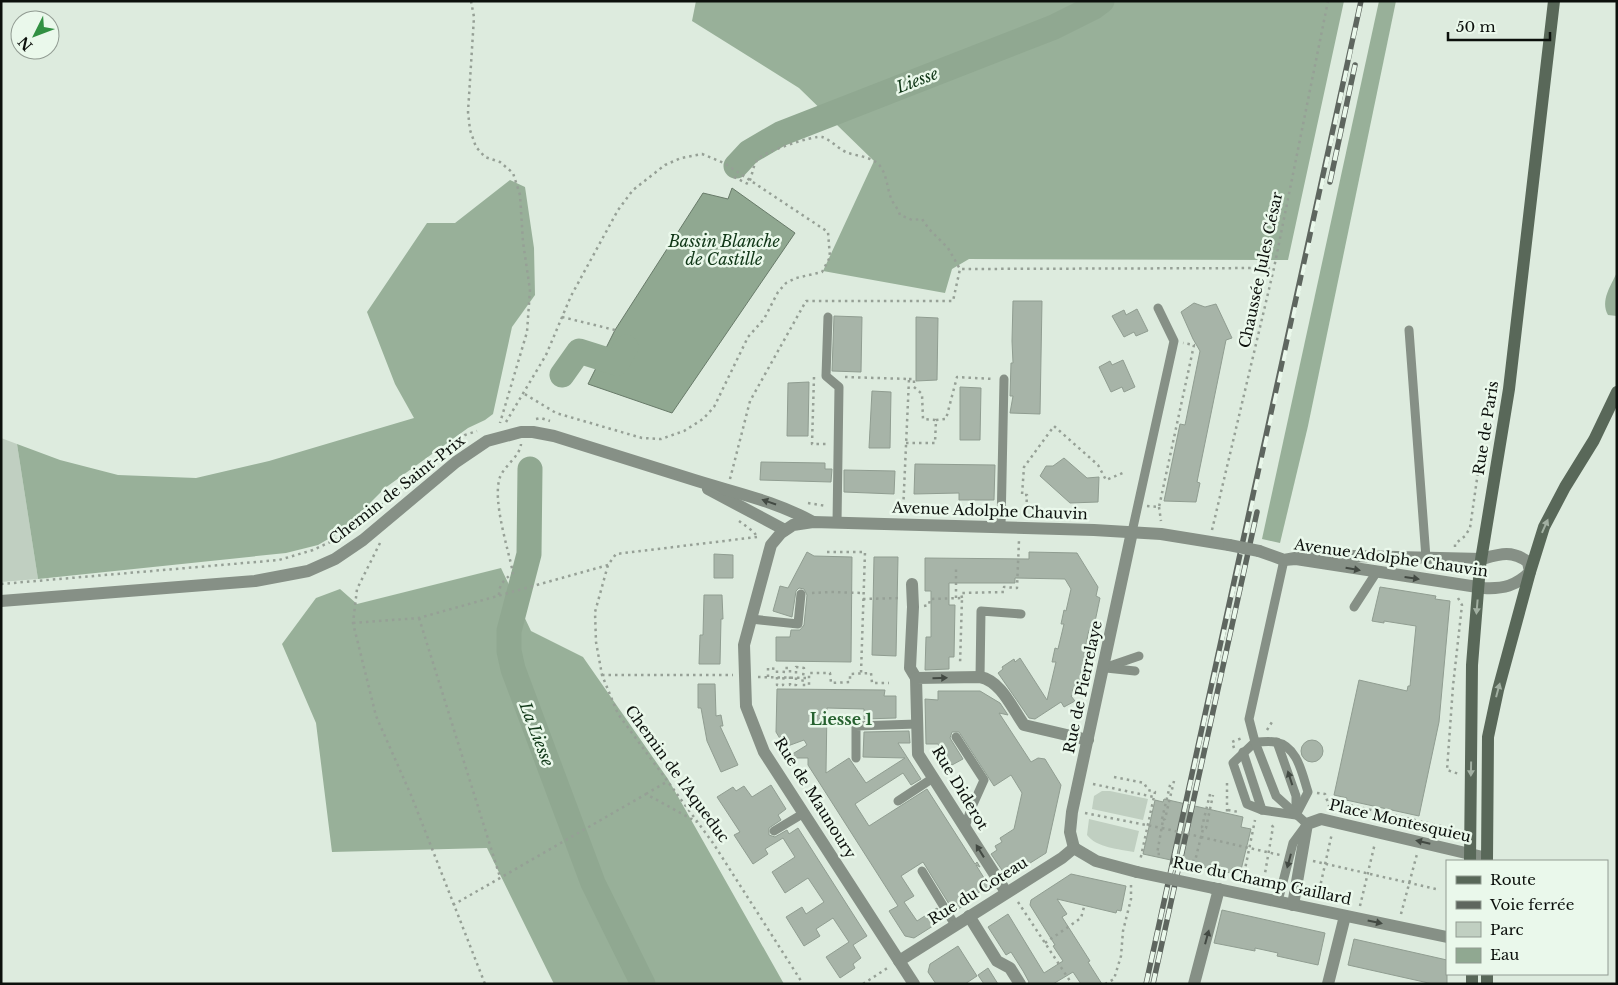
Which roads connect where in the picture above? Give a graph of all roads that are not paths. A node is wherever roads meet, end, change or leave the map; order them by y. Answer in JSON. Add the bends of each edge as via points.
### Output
{"nodes":[{"id":1,"x":1554,"y":1,"type":"edge"},
{"id":2,"x":1158,"y":308,"type":"dead end"},
{"id":3,"x":828,"y":317,"type":"dead end"},
{"id":4,"x":1409,"y":330,"type":"dead end"},
{"id":5,"x":1004,"y":379,"type":"road end"},
{"id":6,"x":1617,"y":392,"type":"edge"},
{"id":7,"x":687,"y":478,"type":"junction"},
{"id":8,"x":813,"y":522,"type":"junction"},
{"id":9,"x":837,"y":523,"type":"junction"},
{"id":10,"x":1001,"y":527,"type":"junction"},
{"id":11,"x":785,"y":530,"type":"junction"},
{"id":12,"x":1132,"y":532,"type":"junction"},
{"id":13,"x":1426,"y":558,"type":"junction"},
{"id":14,"x":1482,"y":558,"type":"junction"},
{"id":15,"x":1290,"y":559,"type":"junction"},
{"id":16,"x":1530,"y":572,"type":"junction"},
{"id":17,"x":1376,"y":573,"type":"junction"},
{"id":18,"x":912,"y":584,"type":"dead end"},
{"id":19,"x":1479,"y":588,"type":"junction"},
{"id":20,"x":801,"y":594,"type":"dead end"},
{"id":21,"x":1,"y":602,"type":"edge"},
{"id":22,"x":1354,"y":607,"type":"dead end"},
{"id":23,"x":1021,"y":614,"type":"dead end"},
{"id":24,"x":751,"y":619,"type":"junction"},
{"id":25,"x":1139,"y":656,"type":"dead end"},
{"id":26,"x":1104,"y":668,"type":"junction"},
{"id":27,"x":1135,"y":671,"type":"dead end"},
{"id":28,"x":980,"y":673,"type":"junction"},
{"id":29,"x":916,"y":678,"type":"junction"},
{"id":30,"x":917,"y":724,"type":"junction"},
{"id":31,"x":956,"y":737,"type":"dead end"},
{"id":32,"x":1088,"y":740,"type":"junction"},
{"id":33,"x":1256,"y":742,"type":"junction"},
{"id":34,"x":1277,"y":742,"type":"junction"},
{"id":35,"x":1243,"y":752,"type":"junction"},
{"id":36,"x":856,"y":758,"type":"dead end"},
{"id":37,"x":933,"y":778,"type":"junction"},
{"id":38,"x":898,"y":801,"type":"dead end"},
{"id":39,"x":1258,"y":809,"type":"junction"},
{"id":40,"x":804,"y":814,"type":"junction"},
{"id":41,"x":1296,"y":815,"type":"junction"},
{"id":42,"x":1307,"y":824,"type":"junction"},
{"id":43,"x":965,"y":827,"type":"junction"},
{"id":44,"x":774,"y":830,"type":"dead end"},
{"id":45,"x":1074,"y":848,"type":"junction"},
{"id":46,"x":1470,"y":857,"type":"edge"},
{"id":47,"x":1487,"y":860,"type":"edge"},
{"id":48,"x":922,"y":871,"type":"dead end"},
{"id":49,"x":1216,"y":888,"type":"junction"},
{"id":50,"x":1006,"y":892,"type":"junction"},
{"id":51,"x":1278,"y":901,"type":"junction"},
{"id":52,"x":1293,"y":905,"type":"junction"},
{"id":53,"x":969,"y":916,"type":"junction"},
{"id":54,"x":1345,"y":916,"type":"junction"},
{"id":55,"x":955,"y":925,"type":"junction"},
{"id":56,"x":1446,"y":937,"type":"edge"},
{"id":57,"x":899,"y":960,"type":"junction"},
{"id":58,"x":914,"y":984,"type":"edge"},
{"id":59,"x":1020,"y":984,"type":"edge"},
{"id":60,"x":1194,"y":984,"type":"edge"},
{"id":61,"x":1328,"y":984,"type":"edge"}],
"edges":[{"from":1,"to":14,"type":"main road","name":"Rue de Paris","via":[[1509,389]]},
{"from":2,"to":12,"type":"lane","via":[[1174,341]]},
{"from":3,"to":9,"type":"lane","via":[[826,376],[840,387]]},
{"from":4,"to":13,"type":"lane"},
{"from":5,"to":10,"type":"lane"},
{"from":16,"to":6,"type":"main road","one_way":true,"via":[[1544,527],[1594,440]]},
{"from":8,"to":7,"type":"street","name":"Chemin de Saint-Prix","one_way":true,"via":[[747,495]]},
{"from":7,"to":11,"type":"street","name":"Chemin de Saint-Prix"},
{"from":7,"to":21,"type":"street","name":"Chemin de Saint-Prix","via":[[554,436],[521,432],[498,437],[473,449],[363,540],[335,559],[308,570],[255,581]]},
{"from":8,"to":9,"type":"street","name":"Avenue Adolphe Chauvin"},
{"from":8,"to":11,"type":"street","name":"Rue de Maunoury","via":[[793,525]]},
{"from":9,"to":10,"type":"street","name":"Avenue Adolphe Chauvin"},
{"from":10,"to":12,"type":"street","name":"Avenue Adolphe Chauvin"},
{"from":11,"to":24,"type":"street","name":"Rue de Maunoury","via":[[771,545]]},
{"from":12,"to":15,"type":"street","name":"Avenue Adolphe Chauvin","bridge":true,"via":[[1259,550]]},
{"from":12,"to":26,"type":"street","name":"Rue de Pierrelaye"},
{"from":13,"to":14,"type":"street","name":"Avenue Adolphe Chauvin"},
{"from":13,"to":15,"type":"street","name":"Avenue Adolphe Chauvin","via":[[1312,555]]},
{"from":14,"to":16,"type":"street","name":"Avenue Adolphe Chauvin","via":[[1520,555],[1528,562]]},
{"from":14,"to":19,"type":"main road","name":"Rue de Paris"},
{"from":15,"to":17,"type":"street","name":"Avenue Adolphe Chauvin","one_way":true},
{"from":15,"to":33,"type":"lane","via":[[1249,719]]},
{"from":16,"to":19,"type":"street","name":"Avenue Adolphe Chauvin","via":[[1507,587]]},
{"from":47,"to":16,"type":"main road","one_way":true,"via":[[1488,737]]},
{"from":17,"to":19,"type":"street","name":"Avenue Adolphe Chauvin","one_way":true},
{"from":17,"to":22,"type":"lane"},
{"from":18,"to":29,"type":"street","name":"Rue Diderot","via":[[910,668]]},
{"from":19,"to":46,"type":"main road","name":"Rue de Paris","one_way":true,"via":[[1472,665]]},
{"from":20,"to":24,"type":"lane","via":[[798,624]]},
{"from":23,"to":28,"type":"lane","via":[[981,611]]},
{"from":24,"to":40,"type":"street","name":"Rue de Maunoury","via":[[744,645],[746,706],[764,752]]},
{"from":25,"to":26,"type":"lane"},
{"from":26,"to":27,"type":"lane"},
{"from":26,"to":32,"type":"street","name":"Rue de Pierrelaye"},
{"from":29,"to":28,"type":"street","one_way":true},
{"from":28,"to":32,"type":"street","via":[[997,685],[1024,725]]},
{"from":29,"to":30,"type":"street","name":"Rue Diderot"},
{"from":30,"to":36,"type":"lane","via":[[856,726]]},
{"from":30,"to":37,"type":"street","name":"Rue Diderot","via":[[918,754]]},
{"from":31,"to":43,"type":"lane","via":[[984,780]]},
{"from":32,"to":45,"type":"street","name":"Rue de Pierrelaye","via":[[1072,812],[1070,832]]},
{"from":33,"to":34,"type":"lane"},
{"from":33,"to":35,"type":"lane"},
{"from":33,"to":41,"type":"lane","via":[[1276,796]]},
{"from":41,"to":34,"type":"lane","one_way":true,"via":[[1296,796]]},
{"from":34,"to":41,"type":"lane","via":[[1293,751],[1308,792]]},
{"from":35,"to":39,"type":"lane"},
{"from":35,"to":39,"type":"lane","via":[[1233,763],[1247,804]]},
{"from":37,"to":38,"type":"lane"},
{"from":37,"to":43,"type":"street","name":"Rue Diderot"},
{"from":39,"to":41,"type":"lane"},
{"from":40,"to":44,"type":"lane"},
{"from":40,"to":57,"type":"street","name":"Rue de Maunoury"},
{"from":41,"to":42,"type":"lane"},
{"from":46,"to":42,"type":"street","name":"Place Montesquieu","one_way":true,"via":[[1321,819]]},
{"from":42,"to":51,"type":"lane","one_way":true,"via":[[1293,843]]},
{"from":42,"to":52,"type":"street"},
{"from":50,"to":43,"type":"street","name":"Rue Diderot","one_way":true},
{"from":45,"to":49,"type":"street","name":"Rue du Champ Gaillard","bridge":true,"via":[[1134,876]]},
{"from":45,"to":50,"type":"street","name":"Rue du Coteau"},
{"from":46,"to":47,"type":"street","name":"Place Montesquieu"},
{"from":48,"to":55,"type":"lane"},
{"from":49,"to":51,"type":"street","name":"Rue du Champ Gaillard"},
{"from":60,"to":49,"type":"street","one_way":true},
{"from":50,"to":53,"type":"street","name":"Rue du Coteau"},
{"from":51,"to":52,"type":"street","name":"Rue du Champ Gaillard"},
{"from":52,"to":54,"type":"street","name":"Rue du Champ Gaillard"},
{"from":53,"to":55,"type":"street","name":"Rue du Coteau"},
{"from":53,"to":59,"type":"street","via":[[997,961],[1010,968]]},
{"from":54,"to":56,"type":"street","name":"Rue du Champ Gaillard","one_way":true},
{"from":54,"to":61,"type":"street"},
{"from":55,"to":57,"type":"street","name":"Rue du Coteau"},
{"from":57,"to":58,"type":"street","name":"Rue de Maunoury"}]}
